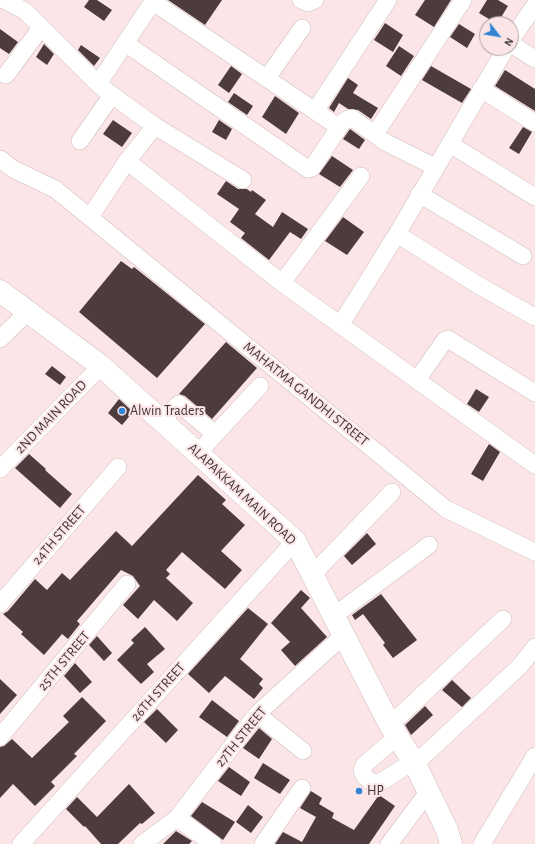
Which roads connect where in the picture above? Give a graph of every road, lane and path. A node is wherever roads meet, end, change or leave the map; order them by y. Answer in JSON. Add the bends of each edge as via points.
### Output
{"nodes":[{"id":1,"x":4,"y":0,"type":"edge"},
{"id":2,"x":301,"y":0,"type":"edge"},
{"id":3,"x":315,"y":0,"type":"edge"},
{"id":4,"x":388,"y":0,"type":"edge"},
{"id":5,"x":463,"y":0,"type":"edge"},
{"id":6,"x":154,"y":1,"type":"edge"},
{"id":7,"x":29,"y":5,"type":"edge"},
{"id":8,"x":535,"y":5,"type":"edge"},
{"id":9,"x":41,"y":28,"type":"junction"},
{"id":10,"x":302,"y":28,"type":"dead end"},
{"id":11,"x":519,"y":28,"type":"edge"},
{"id":12,"x":125,"y":43,"type":"junction"},
{"id":13,"x":519,"y":49,"type":"edge"},
{"id":14,"x":501,"y":56,"type":"edge"},
{"id":15,"x":535,"y":59,"type":"edge"},
{"id":16,"x":6,"y":75,"type":"dead end"},
{"id":17,"x":267,"y":78,"type":"junction"},
{"id":18,"x":98,"y":84,"type":"junction"},
{"id":19,"x":481,"y":89,"type":"junction"},
{"id":20,"x":112,"y":95,"type":"junction"},
{"id":21,"x":315,"y":111,"type":"junction"},
{"id":22,"x":535,"y":124,"type":"edge"},
{"id":23,"x":155,"y":126,"type":"junction"},
{"id":24,"x":340,"y":126,"type":"junction"},
{"id":25,"x":375,"y":134,"type":"junction"},
{"id":26,"x":80,"y":141,"type":"dead end"},
{"id":27,"x":450,"y":144,"type":"junction"},
{"id":28,"x":0,"y":159,"type":"edge"},
{"id":29,"x":127,"y":161,"type":"junction"},
{"id":30,"x":435,"y":167,"type":"junction"},
{"id":31,"x":361,"y":176,"type":"dead end"},
{"id":32,"x":243,"y":180,"type":"dead end"},
{"id":33,"x":419,"y":194,"type":"junction"},
{"id":34,"x":535,"y":197,"type":"edge"},
{"id":35,"x":90,"y":217,"type":"junction"},
{"id":36,"x":397,"y":234,"type":"junction"},
{"id":37,"x":523,"y":256,"type":"dead end"},
{"id":38,"x":282,"y":283,"type":"junction"},
{"id":39,"x":0,"y":291,"type":"edge"},
{"id":40,"x":29,"y":311,"type":"junction"},
{"id":41,"x":535,"y":316,"type":"edge"},
{"id":42,"x":341,"y":324,"type":"junction"},
{"id":43,"x":0,"y":339,"type":"edge"},
{"id":44,"x":101,"y":366,"type":"junction"},
{"id":45,"x":417,"y":380,"type":"junction"},
{"id":46,"x":260,"y":386,"type":"dead end"},
{"id":47,"x":535,"y":393,"type":"edge"},
{"id":48,"x":161,"y":420,"type":"junction"},
{"id":49,"x":215,"y":434,"type":"junction"},
{"id":50,"x":198,"y":453,"type":"junction"},
{"id":51,"x":535,"y":465,"type":"edge"},
{"id":52,"x":118,"y":467,"type":"dead end"},
{"id":53,"x":0,"y":469,"type":"edge"},
{"id":54,"x":392,"y":492,"type":"dead end"},
{"id":55,"x":295,"y":540,"type":"junction"},
{"id":56,"x":429,"y":545,"type":"dead end"},
{"id":57,"x":535,"y":552,"type":"edge"},
{"id":58,"x":313,"y":574,"type":"junction"},
{"id":59,"x":128,"y":584,"type":"dead end"},
{"id":60,"x":0,"y":604,"type":"edge"},
{"id":61,"x":335,"y":615,"type":"junction"},
{"id":62,"x":502,"y":619,"type":"dead end"},
{"id":63,"x":345,"y":634,"type":"junction"},
{"id":64,"x":535,"y":647,"type":"edge"},
{"id":65,"x":256,"y":714,"type":"junction"},
{"id":66,"x":394,"y":730,"type":"junction"},
{"id":67,"x":0,"y":737,"type":"edge"},
{"id":68,"x":303,"y":751,"type":"dead end"},
{"id":69,"x":535,"y":756,"type":"edge"},
{"id":70,"x":414,"y":763,"type":"junction"},
{"id":71,"x":302,"y":788,"type":"dead end"},
{"id":72,"x":429,"y":791,"type":"junction"},
{"id":73,"x":177,"y":818,"type":"junction"},
{"id":74,"x":448,"y":843,"type":"edge"},
{"id":75,"x":21,"y":844,"type":"edge"},
{"id":76,"x":142,"y":844,"type":"edge"},
{"id":77,"x":213,"y":844,"type":"edge"},
{"id":78,"x":263,"y":844,"type":"edge"},
{"id":79,"x":389,"y":844,"type":"edge"},
{"id":80,"x":482,"y":844,"type":"edge"}],
"edges":[{"from":1,"to":7,"type":"street"},
{"from":2,"to":3,"type":"street","via":[[308,3]]},
{"from":4,"to":21,"type":"street"},
{"from":5,"to":25,"type":"street"},
{"from":6,"to":12,"type":"street"},
{"from":6,"to":17,"type":"street"},
{"from":7,"to":9,"type":"street"},
{"from":8,"to":11,"type":"street"},
{"from":9,"to":16,"type":"street"},
{"from":9,"to":18,"type":"street"},
{"from":10,"to":17,"type":"street"},
{"from":12,"to":18,"type":"street"},
{"from":12,"to":24,"type":"street","via":[[308,169],[312,168]]},
{"from":13,"to":15,"type":"street"},
{"from":14,"to":19,"type":"street"},
{"from":17,"to":21,"type":"street"},
{"from":18,"to":20,"type":"street"},
{"from":19,"to":22,"type":"street"},
{"from":19,"to":27,"type":"street"},
{"from":20,"to":23,"type":"street"},
{"from":20,"to":26,"type":"street"},
{"from":21,"to":24,"type":"street"},
{"from":23,"to":29,"type":"street"},
{"from":23,"to":32,"type":"street"},
{"from":24,"to":25,"type":"street","via":[[350,118]]},
{"from":25,"to":30,"type":"street","via":[[385,142]]},
{"from":27,"to":30,"type":"street"},
{"from":27,"to":34,"type":"street"},
{"from":28,"to":35,"type":"street","name":"MAHATMA GANDHI STREET","via":[[13,169],[55,189]]},
{"from":29,"to":35,"type":"street"},
{"from":29,"to":38,"type":"street"},
{"from":30,"to":33,"type":"street"},
{"from":31,"to":38,"type":"street"},
{"from":33,"to":36,"type":"street"},
{"from":33,"to":37,"type":"street"},
{"from":35,"to":57,"type":"street","name":"MAHATMA GANDHI STREET","via":[[446,509]]},
{"from":36,"to":41,"type":"street"},
{"from":36,"to":42,"type":"street"},
{"from":38,"to":42,"type":"street"},
{"from":39,"to":40,"type":"main road","name":"ALAPAKKAM MAIN ROAD"},
{"from":40,"to":43,"type":"street"},
{"from":40,"to":44,"type":"main road","name":"ALAPAKKAM MAIN ROAD"},
{"from":42,"to":45,"type":"street"},
{"from":44,"to":48,"type":"main road","name":"ALAPAKKAM MAIN ROAD"},
{"from":44,"to":53,"type":"street","name":"2ND MAIN ROAD"},
{"from":45,"to":47,"type":"street","via":[[448,338]]},
{"from":45,"to":51,"type":"street"},
{"from":46,"to":49,"type":"street"},
{"from":48,"to":49,"type":"street","via":[[178,404]]},
{"from":48,"to":50,"type":"main road","name":"ALAPAKKAM MAIN ROAD"},
{"from":49,"to":50,"type":"street"},
{"from":50,"to":55,"type":"main road","name":"ALAPAKKAM MAIN ROAD"},
{"from":52,"to":60,"type":"street","name":"24TH STREET"},
{"from":54,"to":58,"type":"street"},
{"from":55,"to":58,"type":"main road","name":"ALAPAKKAM MAIN ROAD"},
{"from":55,"to":75,"type":"street","name":"26TH STREET"},
{"from":56,"to":61,"type":"street"},
{"from":58,"to":61,"type":"main road","name":"ALAPAKKAM MAIN ROAD"},
{"from":59,"to":67,"type":"street","name":"25TH STREET"},
{"from":61,"to":63,"type":"main road","name":"ALAPAKKAM MAIN ROAD"},
{"from":62,"to":66,"type":"street"},
{"from":63,"to":65,"type":"street","name":"27TH STREET"},
{"from":63,"to":66,"type":"main road","name":"ALAPAKKAM MAIN ROAD"},
{"from":64,"to":70,"type":"street","via":[[520,666]]},
{"from":65,"to":68,"type":"street"},
{"from":65,"to":73,"type":"street","name":"27TH STREET"},
{"from":66,"to":70,"type":"main road","name":"ALAPAKKAM MAIN ROAD"},
{"from":66,"to":70,"type":"street","via":[[364,765],[362,771],[365,777],[371,782],[378,783]]},
{"from":69,"to":80,"type":"street"},
{"from":70,"to":72,"type":"main road","name":"ALAPAKKAM MAIN ROAD"},
{"from":71,"to":78,"type":"street"},
{"from":72,"to":74,"type":"main road","name":"ALAPAKKAM MAIN ROAD","via":[[447,830]]},
{"from":72,"to":79,"type":"street"},
{"from":73,"to":76,"type":"street","name":"27TH STREET"},
{"from":73,"to":77,"type":"street"}]}
